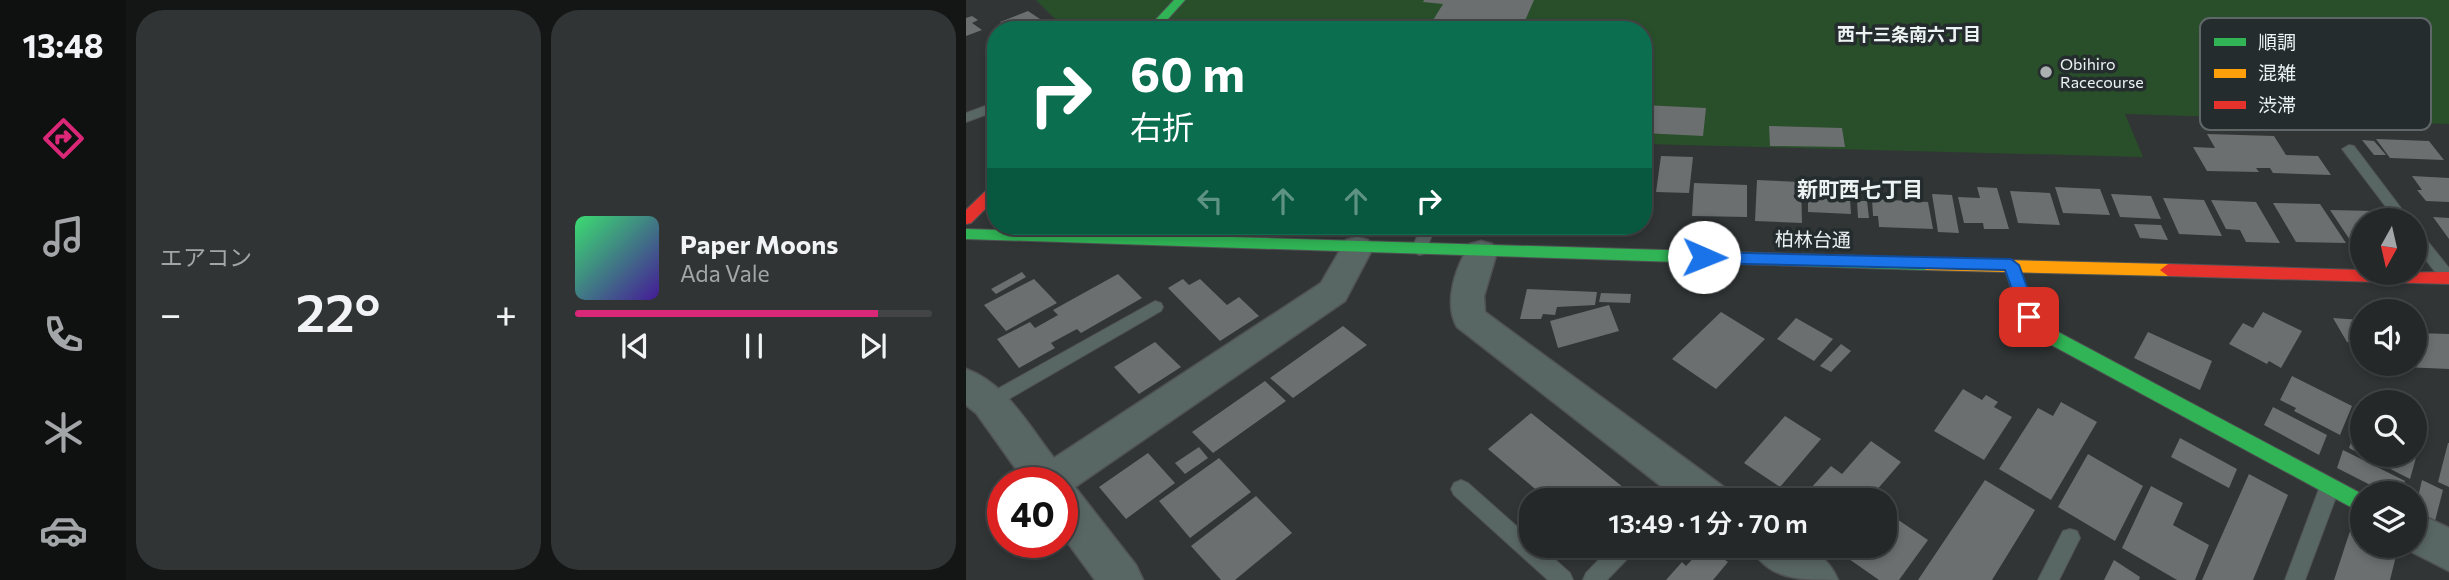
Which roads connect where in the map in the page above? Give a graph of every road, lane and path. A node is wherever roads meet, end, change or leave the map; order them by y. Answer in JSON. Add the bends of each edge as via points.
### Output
{"nodes":[{"id":1,"x":1180,"y":0,"type":"edge"},
{"id":2,"x":1160,"y":21,"type":"edge"},
{"id":3,"x":987,"y":110,"type":"edge"},
{"id":4,"x":966,"y":118,"type":"edge"},
{"id":5,"x":2349,"y":149,"type":"dead end"},
{"id":6,"x":987,"y":198,"type":"edge"},
{"id":7,"x":2394,"y":208,"type":"edge"},
{"id":8,"x":966,"y":219,"type":"edge"},
{"id":9,"x":987,"y":231,"type":"edge"},
{"id":10,"x":966,"y":234,"type":"edge"},
{"id":11,"x":987,"y":235,"type":"edge"},
{"id":12,"x":1119,"y":235,"type":"edge"},
{"id":13,"x":1235,"y":235,"type":"edge"},
{"id":14,"x":1425,"y":235,"type":"edge"},
{"id":15,"x":1230,"y":243,"type":"junction"},
{"id":16,"x":1357,"y":248,"type":"junction"},
{"id":17,"x":1419,"y":250,"type":"junction"},
{"id":18,"x":973,"y":251,"type":"dead end"},
{"id":19,"x":2427,"y":251,"type":"edge"},
{"id":20,"x":1481,"y":252,"type":"junction"},
{"id":21,"x":2011,"y":265,"type":"junction"},
{"id":22,"x":2448,"y":278,"type":"edge"},
{"id":23,"x":1155,"y":307,"type":"dead end"},
{"id":24,"x":978,"y":393,"type":"edge"},
{"id":25,"x":1036,"y":467,"type":"edge"},
{"id":26,"x":1073,"y":467,"type":"edge"},
{"id":27,"x":2330,"y":486,"type":"junction"},
{"id":28,"x":1681,"y":488,"type":"edge"},
{"id":29,"x":1461,"y":489,"type":"dead end"},
{"id":30,"x":2350,"y":497,"type":"edge"},
{"id":31,"x":1078,"y":522,"type":"edge"},
{"id":32,"x":2070,"y":538,"type":"dead end"},
{"id":33,"x":2427,"y":539,"type":"edge"},
{"id":34,"x":2449,"y":551,"type":"edge"},
{"id":35,"x":1614,"y":558,"type":"edge"},
{"id":36,"x":1787,"y":558,"type":"edge"},
{"id":37,"x":1121,"y":580,"type":"edge"},
{"id":38,"x":1563,"y":580,"type":"edge"},
{"id":39,"x":1593,"y":580,"type":"edge"},
{"id":40,"x":1816,"y":580,"type":"edge"},
{"id":41,"x":2048,"y":580,"type":"edge"},
{"id":42,"x":2295,"y":580,"type":"edge"}],
"edges":[{"from":1,"to":2,"type":"street"},
{"from":3,"to":4,"type":"lane"},
{"from":5,"to":7,"type":"lane"},
{"from":6,"to":8,"type":"street"},
{"from":9,"to":10,"type":"street","name":"柏林台通"},
{"from":11,"to":18,"type":"street"},
{"from":12,"to":15,"type":"street","name":"柏林台通"},
{"from":13,"to":15,"type":"lane"},
{"from":14,"to":17,"type":"lane"},
{"from":15,"to":16,"type":"street","name":"柏林台通"},
{"from":16,"to":17,"type":"street","name":"柏林台通"},
{"from":16,"to":26,"type":"street","via":[[1333,292]]},
{"from":17,"to":20,"type":"street","name":"柏林台通"},
{"from":19,"to":22,"type":"lane"},
{"from":20,"to":21,"type":"street","name":"柏林台通"},
{"from":20,"to":28,"type":"street","via":[[1467,296],[1469,318]]},
{"from":21,"to":22,"type":"street","name":"柏林台通"},
{"from":21,"to":27,"type":"street","via":[[2029,317],[2052,337]]},
{"from":23,"to":24,"type":"lane"},
{"from":24,"to":25,"type":"street"},
{"from":27,"to":30,"type":"street"},
{"from":27,"to":42,"type":"lane"},
{"from":29,"to":38,"type":"lane"},
{"from":31,"to":37,"type":"street"},
{"from":32,"to":41,"type":"lane"},
{"from":33,"to":34,"type":"street"},
{"from":35,"to":39,"type":"lane"},
{"from":36,"to":40,"type":"street"}]}
